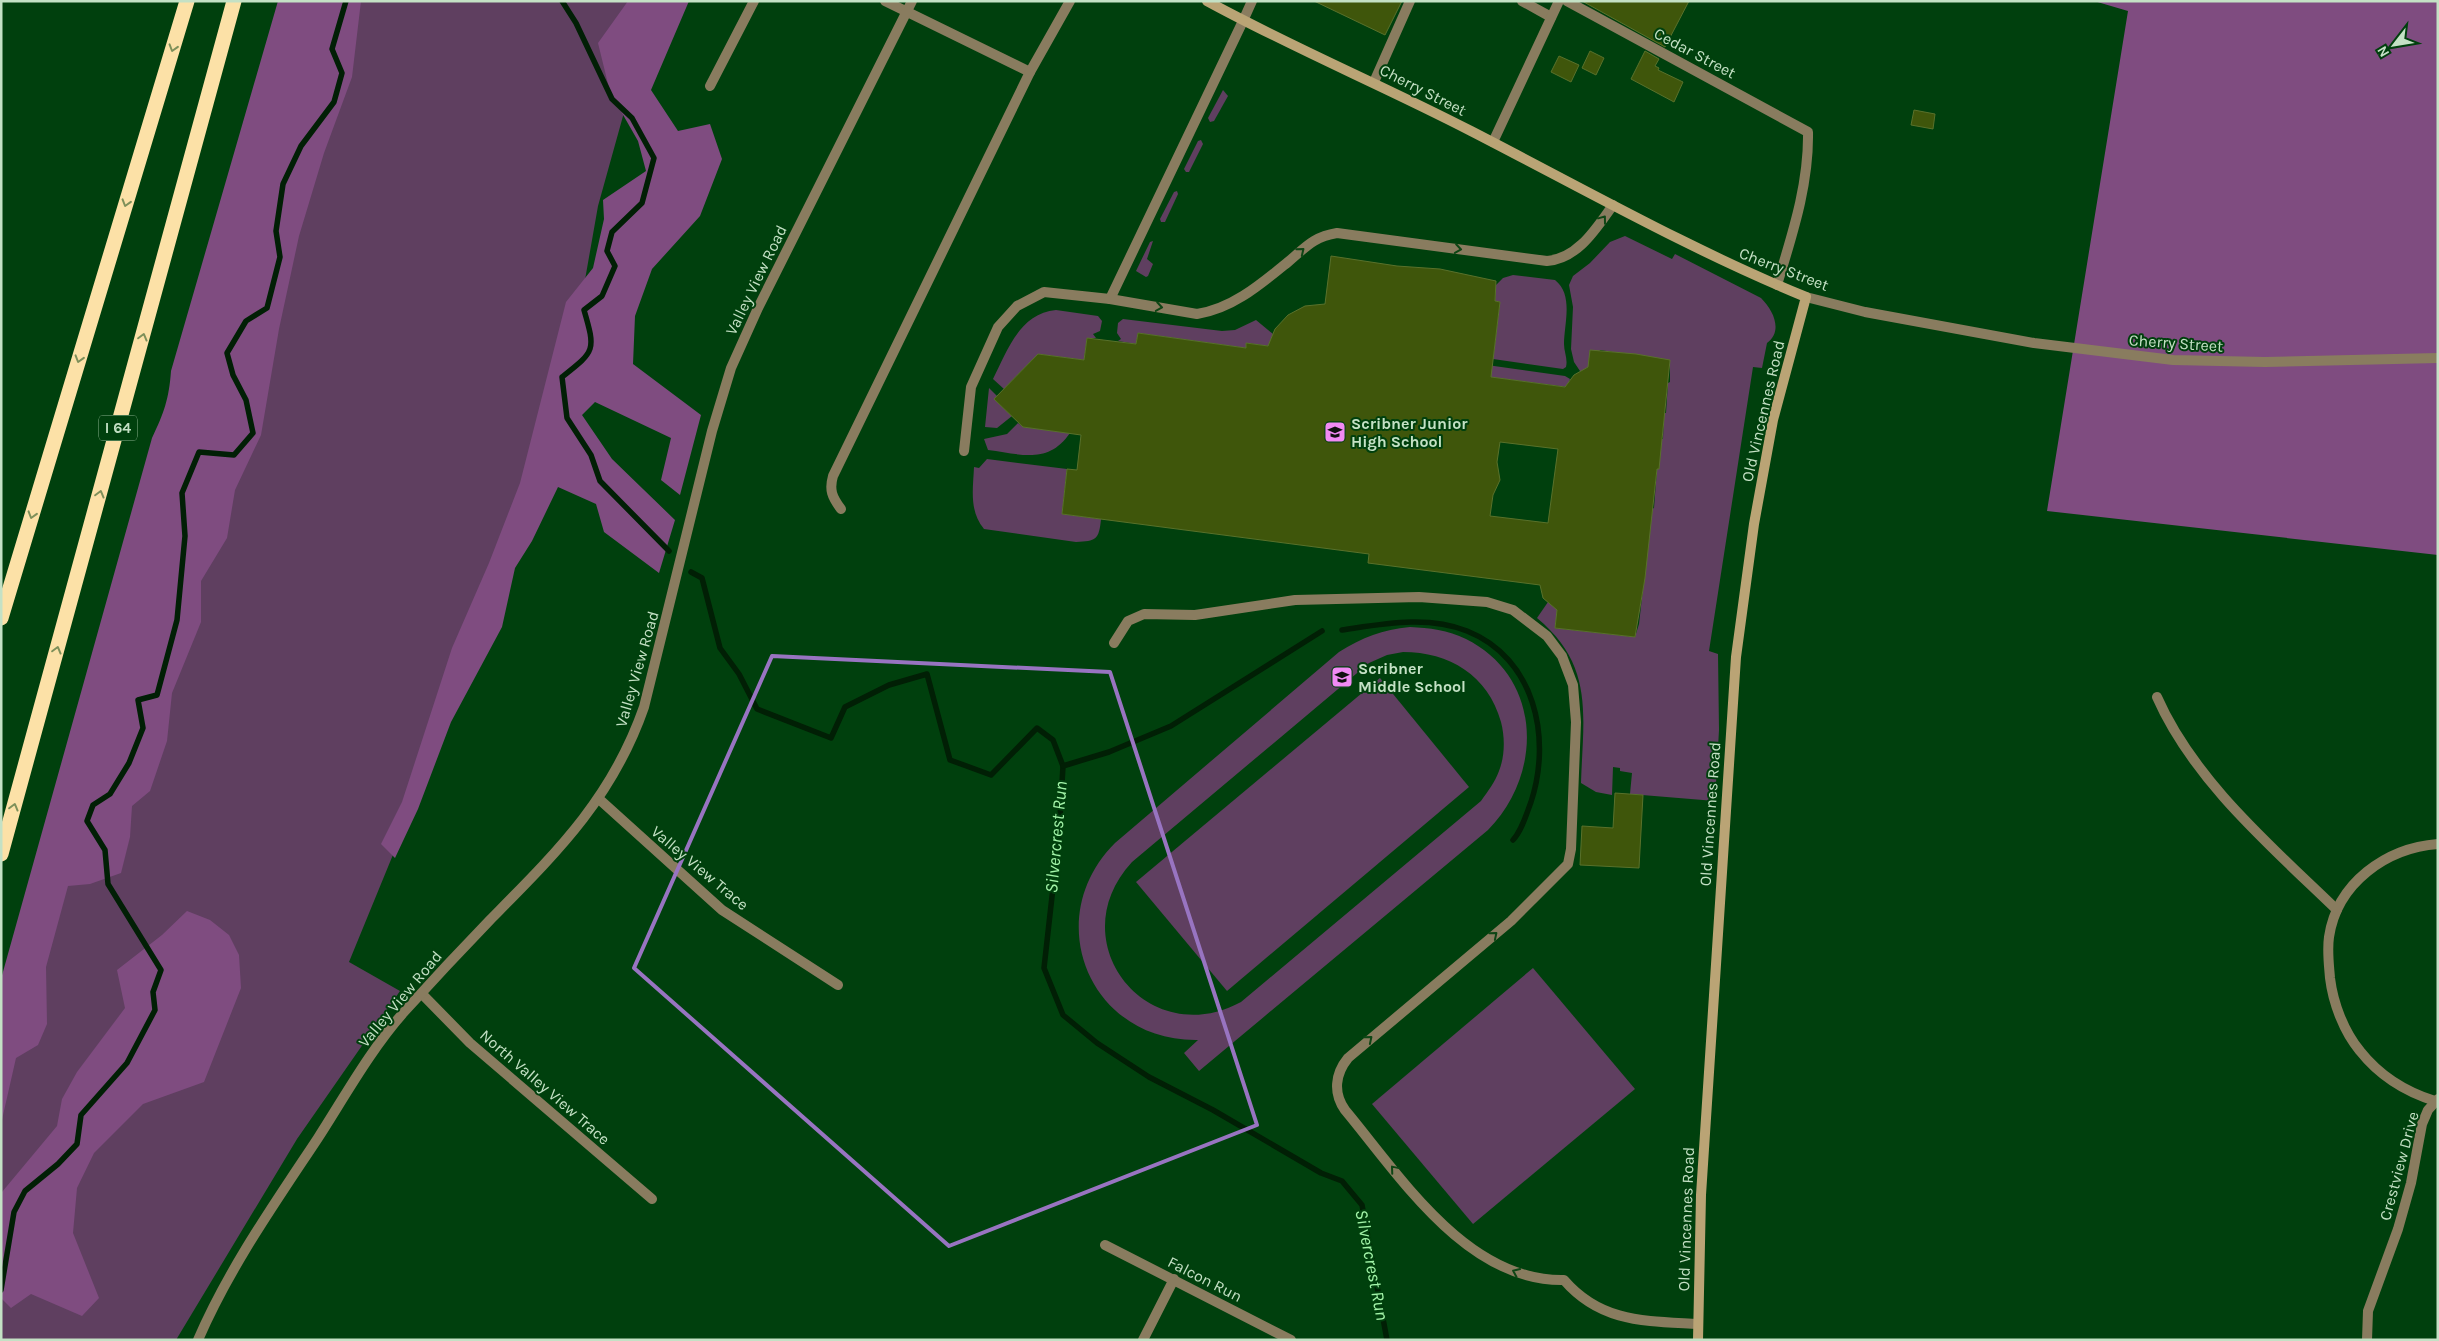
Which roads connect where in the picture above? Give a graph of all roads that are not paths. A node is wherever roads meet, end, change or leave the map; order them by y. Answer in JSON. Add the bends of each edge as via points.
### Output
{"nodes":[{"id":1,"x":187,"y":1,"type":"edge"},
{"id":2,"x":234,"y":1,"type":"edge"},
{"id":3,"x":754,"y":1,"type":"edge"},
{"id":4,"x":885,"y":1,"type":"edge"},
{"id":5,"x":912,"y":1,"type":"edge"},
{"id":6,"x":1070,"y":1,"type":"edge"},
{"id":7,"x":1206,"y":1,"type":"edge"},
{"id":8,"x":1252,"y":1,"type":"edge"},
{"id":9,"x":1410,"y":1,"type":"edge"},
{"id":10,"x":1522,"y":1,"type":"edge"},
{"id":11,"x":1559,"y":1,"type":"edge"},
{"id":12,"x":1567,"y":1,"type":"edge"},
{"id":13,"x":907,"y":12,"type":"junction"},
{"id":14,"x":1551,"y":17,"type":"junction"},
{"id":15,"x":1243,"y":21,"type":"junction"},
{"id":16,"x":1030,"y":72,"type":"junction"},
{"id":17,"x":1374,"y":82,"type":"junction"},
{"id":18,"x":710,"y":86,"type":"dead end"},
{"id":19,"x":1493,"y":142,"type":"junction"},
{"id":20,"x":1613,"y":205,"type":"junction"},
{"id":21,"x":1777,"y":285,"type":"junction"},
{"id":22,"x":1806,"y":297,"type":"junction"},
{"id":23,"x":1110,"y":299,"type":"junction"},
{"id":24,"x":2438,"y":358,"type":"edge"},
{"id":25,"x":964,"y":451,"type":"dead end"},
{"id":26,"x":841,"y":509,"type":"dead end"},
{"id":27,"x":1,"y":618,"type":"edge"},
{"id":28,"x":1114,"y":643,"type":"dead end"},
{"id":29,"x":2157,"y":697,"type":"dead end"},
{"id":30,"x":599,"y":799,"type":"junction"},
{"id":31,"x":2438,"y":844,"type":"edge"},
{"id":32,"x":1,"y":854,"type":"edge"},
{"id":33,"x":2336,"y":910,"type":"junction"},
{"id":34,"x":838,"y":985,"type":"dead end"},
{"id":35,"x":422,"y":994,"type":"junction"},
{"id":36,"x":2436,"y":1100,"type":"edge"},
{"id":37,"x":652,"y":1200,"type":"dead end"},
{"id":38,"x":1105,"y":1246,"type":"dead end"},
{"id":39,"x":1174,"y":1279,"type":"junction"},
{"id":40,"x":1698,"y":1324,"type":"junction"},
{"id":41,"x":198,"y":1340,"type":"edge"},
{"id":42,"x":1143,"y":1340,"type":"edge"},
{"id":43,"x":1291,"y":1340,"type":"edge"},
{"id":44,"x":1698,"y":1340,"type":"edge"},
{"id":45,"x":2367,"y":1340,"type":"edge"}],
"edges":[{"from":1,"to":27,"type":"highway","one_way":true},
{"from":32,"to":2,"type":"highway","number":"I 64","one_way":true},
{"from":3,"to":18,"type":"street"},
{"from":4,"to":13,"type":"street"},
{"from":5,"to":13,"type":"street","name":"Valley View Road"},
{"from":6,"to":16,"type":"street"},
{"from":7,"to":15,"type":"street","name":"Cherry Street"},
{"from":8,"to":15,"type":"street"},
{"from":9,"to":17,"type":"street"},
{"from":10,"to":14,"type":"street"},
{"from":11,"to":14,"type":"street"},
{"from":12,"to":21,"type":"street","name":"Cedar Street","via":[[1808,132],[1809,155],[1797,221]]},
{"from":13,"to":16,"type":"street"},
{"from":13,"to":30,"type":"street","name":"Valley View Road","via":[[731,368],[712,431],[644,707],[626,753]]},
{"from":14,"to":19,"type":"street"},
{"from":15,"to":17,"type":"street","name":"Cherry Street"},
{"from":15,"to":23,"type":"street"},
{"from":16,"to":26,"type":"street","via":[[833,476],[829,488]]},
{"from":17,"to":19,"type":"street","name":"Cherry Street"},
{"from":19,"to":20,"type":"street","name":"Cherry Street"},
{"from":20,"to":21,"type":"street","name":"Cherry Street","via":[[1717,259]]},
{"from":23,"to":20,"type":"street","one_way":true,"via":[[1197,314],[1211,312],[1255,289],[1321,236],[1337,233],[1558,260],[1584,242]]},
{"from":21,"to":22,"type":"street","name":"Cherry Street"},
{"from":22,"to":24,"type":"street","name":"Cherry Street","via":[[1865,312],[2034,343],[2173,360],[2265,362]]},
{"from":22,"to":40,"type":"street","name":"Old Vincennes Road","via":[[1773,420],[1754,524],[1736,657],[1701,1195]]},
{"from":23,"to":25,"type":"street","via":[[1044,292],[1017,306],[998,327],[971,387]]},
{"from":40,"to":28,"type":"street","one_way":true,"via":[[1620,1316],[1588,1303],[1564,1280],[1542,1281],[1476,1252],[1446,1230],[1338,1098],[1336,1086],[1340,1069],[1353,1052],[1511,921],[1568,864],[1576,722],[1573,685],[1562,656],[1547,636],[1513,610],[1487,602],[1419,596],[1295,600],[1195,615],[1144,614],[1128,621]]},
{"from":29,"to":33,"type":"street","via":[[2168,723],[2226,801]]},
{"from":30,"to":34,"type":"street","name":"Valley View Trace","via":[[722,910]]},
{"from":30,"to":35,"type":"street","name":"Valley View Road","via":[[554,855],[447,964]]},
{"from":31,"to":33,"type":"street","name":"Crestview Drive","via":[[2403,850],[2371,867],[2347,891]]},
{"from":33,"to":36,"type":"street","name":"Crestview Drive","via":[[2328,954],[2332,994],[2358,1050],[2399,1085]]},
{"from":35,"to":37,"type":"street","name":"North Valley View Trace","via":[[470,1043]]},
{"from":35,"to":41,"type":"street","name":"Valley View Road","via":[[382,1040],[266,1216]]},
{"from":36,"to":45,"type":"street","name":"Crestview Drive","via":[[2422,1124],[2409,1192],[2368,1311]]},
{"from":38,"to":39,"type":"street","name":"Falcon Run"},
{"from":39,"to":42,"type":"street"},
{"from":39,"to":43,"type":"street","name":"Falcon Run"},
{"from":40,"to":44,"type":"street","name":"Old Vincennes Road"}]}
